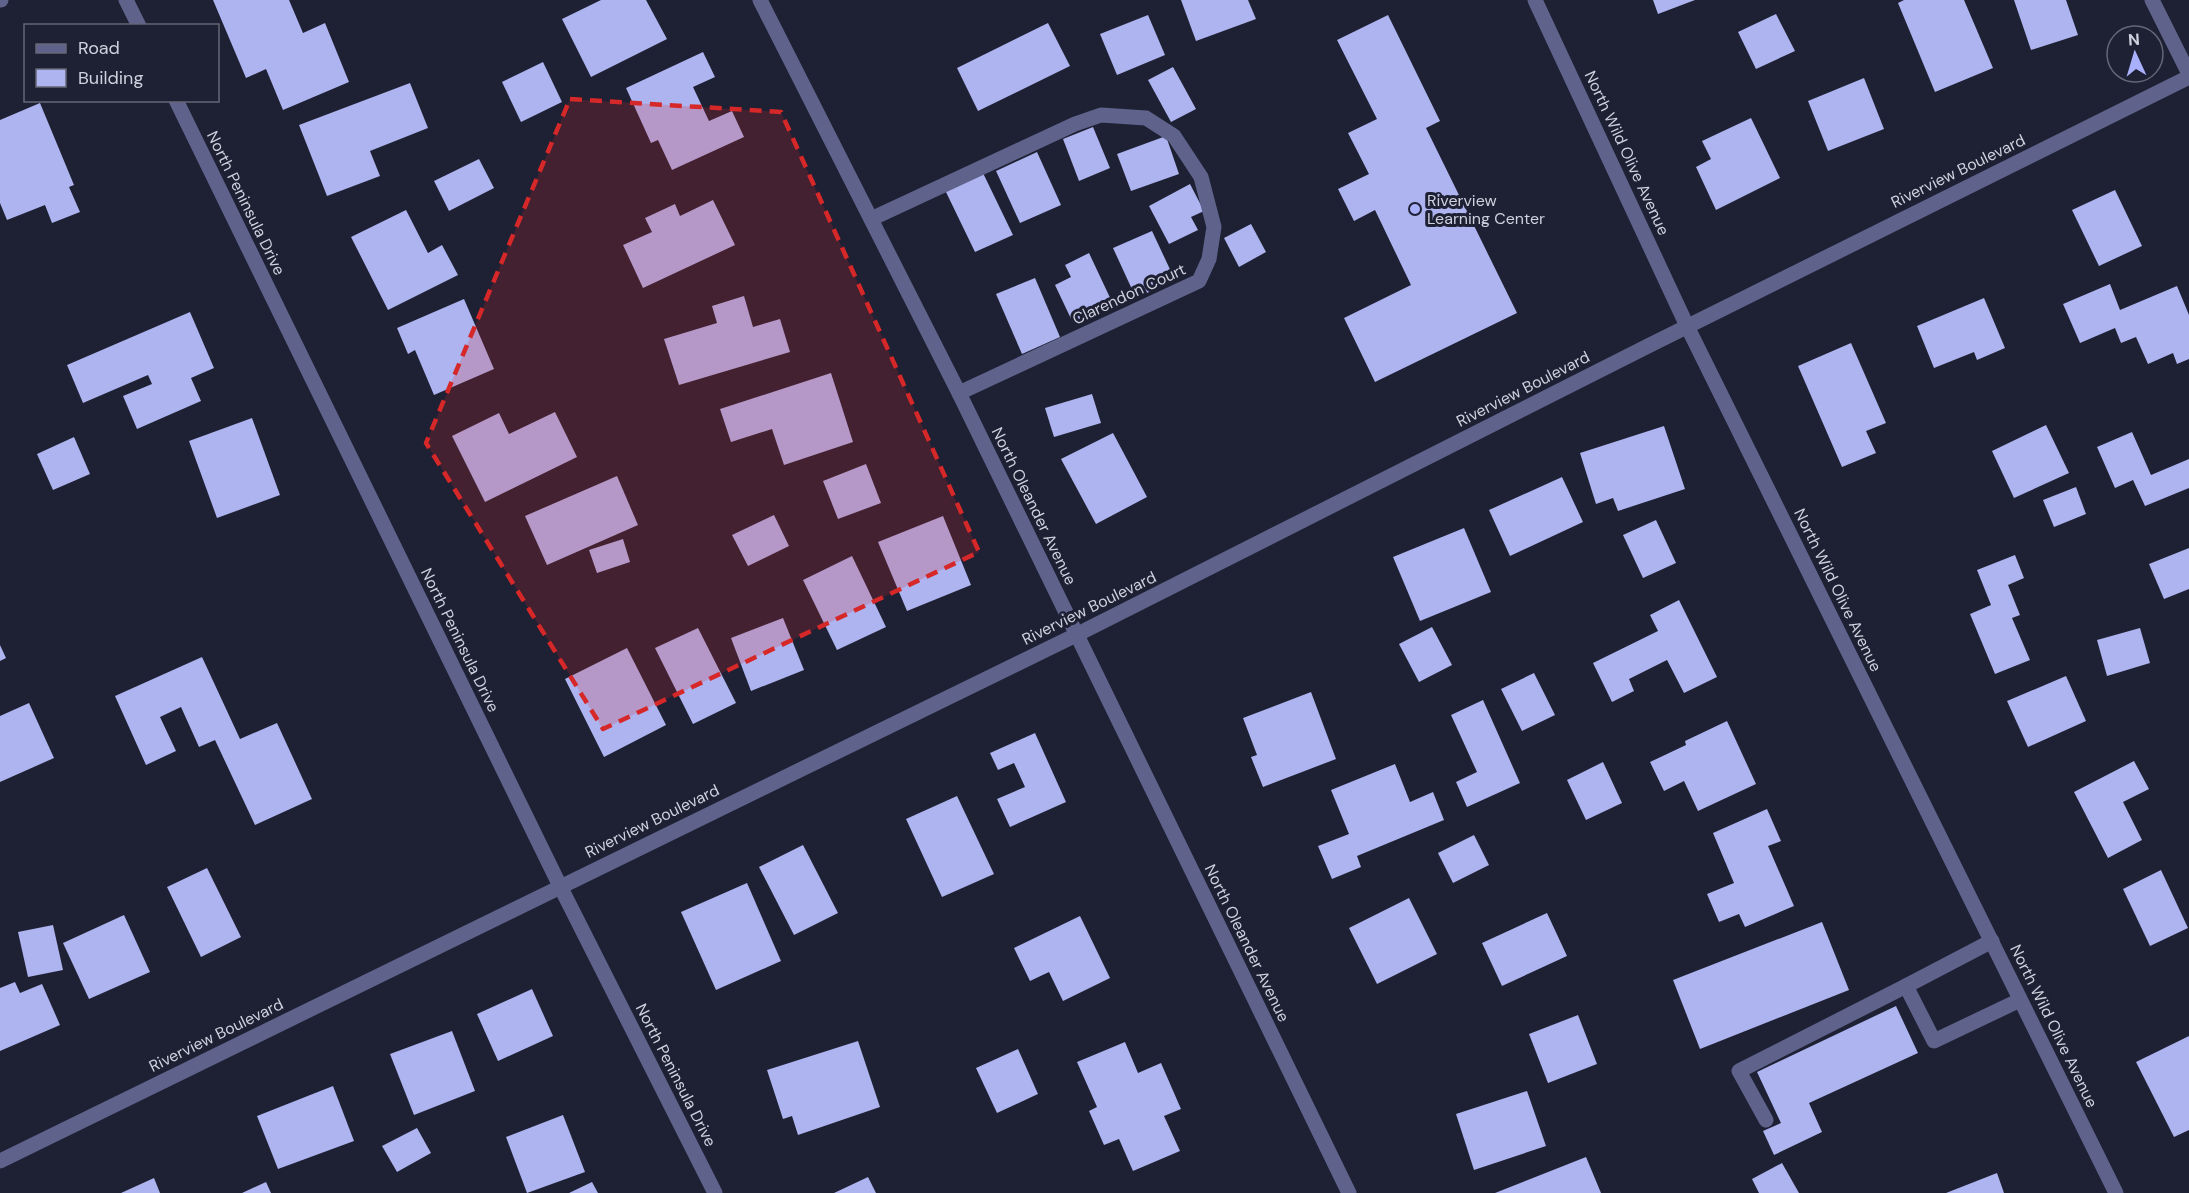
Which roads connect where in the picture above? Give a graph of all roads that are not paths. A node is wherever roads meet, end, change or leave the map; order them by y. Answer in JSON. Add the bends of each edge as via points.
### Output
{"nodes":[{"id":1,"x":126,"y":0,"type":"edge"},
{"id":2,"x":760,"y":0,"type":"edge"},
{"id":3,"x":1535,"y":0,"type":"edge"},
{"id":4,"x":2152,"y":0,"type":"edge"},
{"id":5,"x":138,"y":24,"type":"edge"},
{"id":6,"x":2189,"y":75,"type":"edge"},
{"id":7,"x":177,"y":102,"type":"edge"},
{"id":8,"x":871,"y":219,"type":"junction"},
{"id":9,"x":1687,"y":326,"type":"junction"},
{"id":10,"x":959,"y":393,"type":"junction"},
{"id":11,"x":1076,"y":635,"type":"junction"},
{"id":12,"x":560,"y":886,"type":"junction"},
{"id":13,"x":1992,"y":941,"type":"junction"},
{"id":14,"x":1906,"y":986,"type":"junction"},
{"id":15,"x":2020,"y":1000,"type":"junction"},
{"id":16,"x":1766,"y":1120,"type":"dead end"},
{"id":17,"x":0,"y":1161,"type":"edge"},
{"id":18,"x":715,"y":1193,"type":"edge"},
{"id":19,"x":1349,"y":1193,"type":"edge"},
{"id":20,"x":2116,"y":1193,"type":"edge"}],
"edges":[{"from":1,"to":5,"type":"street"},
{"from":2,"to":8,"type":"street","name":"North Oleander Avenue"},
{"from":3,"to":9,"type":"street","name":"North Wild Olive Avenue"},
{"from":4,"to":6,"type":"street"},
{"from":6,"to":9,"type":"street","name":"Riverview Boulevard"},
{"from":7,"to":12,"type":"street","name":"North Peninsula Drive"},
{"from":8,"to":10,"type":"street","name":"North Oleander Avenue"},
{"from":8,"to":10,"type":"street","name":"Clarendon Court","via":[[1101,115],[1146,118],[1174,136],[1201,177],[1214,227],[1209,259],[1199,281]]},
{"from":9,"to":11,"type":"street","name":"Riverview Boulevard"},
{"from":9,"to":13,"type":"street","name":"North Wild Olive Avenue"},
{"from":10,"to":11,"type":"street","name":"North Oleander Avenue"},
{"from":11,"to":12,"type":"street","name":"Riverview Boulevard"},
{"from":11,"to":19,"type":"street","name":"North Oleander Avenue"},
{"from":12,"to":17,"type":"street","name":"Riverview Boulevard"},
{"from":12,"to":18,"type":"street","name":"North Peninsula Drive"},
{"from":13,"to":14,"type":"street"},
{"from":13,"to":15,"type":"street","name":"North Wild Olive Avenue"},
{"from":14,"to":15,"type":"street","via":[[1934,1041]]},
{"from":14,"to":16,"type":"street","via":[[1739,1071]]},
{"from":15,"to":20,"type":"street","name":"North Wild Olive Avenue"}]}
